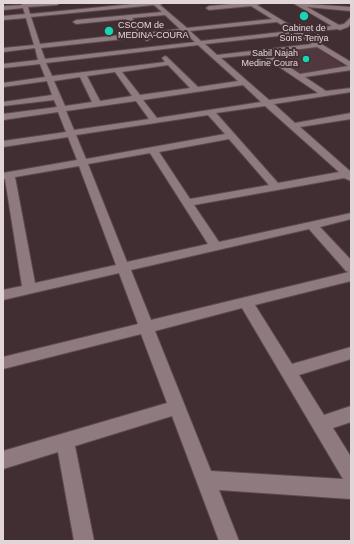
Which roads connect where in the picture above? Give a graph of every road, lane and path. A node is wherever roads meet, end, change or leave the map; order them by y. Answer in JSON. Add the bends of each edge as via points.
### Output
{"nodes":[{"id":1,"x":57,"y":3,"type":"edge"},
{"id":2,"x":64,"y":3,"type":"edge"},
{"id":3,"x":155,"y":3,"type":"edge"},
{"id":4,"x":160,"y":3,"type":"edge"},
{"id":5,"x":202,"y":3,"type":"edge"},
{"id":6,"x":261,"y":3,"type":"edge"},
{"id":7,"x":25,"y":4,"type":"edge"},
{"id":8,"x":252,"y":4,"type":"junction"},
{"id":9,"x":298,"y":4,"type":"edge"},
{"id":10,"x":3,"y":8,"type":"edge"},
{"id":11,"x":209,"y":8,"type":"junction"},
{"id":12,"x":351,"y":9,"type":"edge"},
{"id":13,"x":70,"y":12,"type":"junction"},
{"id":14,"x":166,"y":13,"type":"junction"},
{"id":15,"x":215,"y":13,"type":"dead end"},
{"id":16,"x":28,"y":16,"type":"junction"},
{"id":17,"x":128,"y":17,"type":"junction"},
{"id":18,"x":3,"y":18,"type":"edge"},
{"id":19,"x":351,"y":19,"type":"edge"},
{"id":20,"x":278,"y":20,"type":"junction"},
{"id":21,"x":76,"y":22,"type":"junction"},
{"id":22,"x":338,"y":26,"type":"junction"},
{"id":23,"x":80,"y":28,"type":"dead end"},
{"id":24,"x":185,"y":30,"type":"junction"},
{"id":25,"x":296,"y":32,"type":"junction"},
{"id":26,"x":351,"y":33,"type":"edge"},
{"id":27,"x":84,"y":35,"type":"dead end"},
{"id":28,"x":143,"y":35,"type":"junction"},
{"id":29,"x":88,"y":41,"type":"junction"},
{"id":30,"x":200,"y":43,"type":"junction"},
{"id":31,"x":317,"y":45,"type":"junction"},
{"id":32,"x":38,"y":47,"type":"junction"},
{"id":33,"x":156,"y":48,"type":"junction"},
{"id":34,"x":3,"y":50,"type":"edge"},
{"id":35,"x":262,"y":52,"type":"junction"},
{"id":36,"x":216,"y":57,"type":"junction"},
{"id":37,"x":42,"y":62,"type":"junction"},
{"id":38,"x":170,"y":63,"type":"junction"},
{"id":39,"x":351,"y":65,"type":"edge"},
{"id":40,"x":3,"y":66,"type":"edge"},
{"id":41,"x":351,"y":68,"type":"edge"},
{"id":42,"x":117,"y":70,"type":"junction"},
{"id":43,"x":82,"y":74,"type":"junction"},
{"id":44,"x":299,"y":76,"type":"junction"},
{"id":45,"x":49,"y":79,"type":"junction"},
{"id":46,"x":244,"y":82,"type":"junction"},
{"id":47,"x":3,"y":84,"type":"edge"},
{"id":48,"x":195,"y":90,"type":"junction"},
{"id":49,"x":351,"y":90,"type":"edge"},
{"id":50,"x":325,"y":94,"type":"junction"},
{"id":51,"x":57,"y":97,"type":"junction"},
{"id":52,"x":138,"y":98,"type":"junction"},
{"id":53,"x":3,"y":104,"type":"edge"},
{"id":54,"x":97,"y":104,"type":"junction"},
{"id":55,"x":267,"y":104,"type":"junction"},
{"id":56,"x":62,"y":109,"type":"junction"},
{"id":57,"x":210,"y":112,"type":"junction"},
{"id":58,"x":3,"y":117,"type":"edge"},
{"id":59,"x":350,"y":117,"type":"edge"},
{"id":60,"x":154,"y":120,"type":"junction"},
{"id":61,"x":293,"y":126,"type":"junction"},
{"id":62,"x":71,"y":133,"type":"junction"},
{"id":63,"x":232,"y":136,"type":"junction"},
{"id":64,"x":3,"y":144,"type":"edge"},
{"id":65,"x":153,"y":150,"type":"junction"},
{"id":66,"x":82,"y":163,"type":"junction"},
{"id":67,"x":7,"y":176,"type":"edge"},
{"id":68,"x":349,"y":176,"type":"edge"},
{"id":69,"x":276,"y":187,"type":"junction"},
{"id":70,"x":187,"y":203,"type":"junction"},
{"id":71,"x":351,"y":216,"type":"edge"},
{"id":72,"x":312,"y":225,"type":"junction"},
{"id":73,"x":216,"y":247,"type":"junction"},
{"id":74,"x":123,"y":268,"type":"junction"},
{"id":75,"x":351,"y":268,"type":"edge"},
{"id":76,"x":351,"y":276,"type":"edge"},
{"id":77,"x":29,"y":289,"type":"junction"},
{"id":78,"x":3,"y":295,"type":"edge"},
{"id":79,"x":246,"y":303,"type":"junction"},
{"id":80,"x":147,"y":328,"type":"junction"},
{"id":81,"x":351,"y":353,"type":"edge"},
{"id":82,"x":3,"y":363,"type":"edge"},
{"id":83,"x":288,"y":371,"type":"junction"},
{"id":84,"x":177,"y":407,"type":"junction"},
{"id":85,"x":351,"y":414,"type":"edge"},
{"id":86,"x":321,"y":424,"type":"junction"},
{"id":87,"x":65,"y":441,"type":"junction"},
{"id":88,"x":3,"y":460,"type":"edge"},
{"id":89,"x":351,"y":474,"type":"edge"},
{"id":90,"x":206,"y":480,"type":"junction"},
{"id":91,"x":351,"y":489,"type":"edge"},
{"id":92,"x":84,"y":541,"type":"edge"},
{"id":93,"x":229,"y":541,"type":"edge"}],
"edges":[{"from":1,"to":7,"type":"street"},
{"from":2,"to":13,"type":"street"},
{"from":3,"to":4,"type":"street"},
{"from":3,"to":13,"type":"street"},
{"from":3,"to":14,"type":"street"},
{"from":5,"to":11,"type":"street"},
{"from":6,"to":8,"type":"street"},
{"from":7,"to":10,"type":"street"},
{"from":7,"to":16,"type":"street"},
{"from":8,"to":11,"type":"street"},
{"from":8,"to":20,"type":"street"},
{"from":9,"to":12,"type":"street"},
{"from":9,"to":22,"type":"street"},
{"from":11,"to":15,"type":"street"},
{"from":13,"to":16,"type":"street"},
{"from":13,"to":21,"type":"street"},
{"from":14,"to":17,"type":"street"},
{"from":14,"to":24,"type":"street"},
{"from":16,"to":18,"type":"street"},
{"from":16,"to":32,"type":"street"},
{"from":17,"to":21,"type":"street"},
{"from":17,"to":28,"type":"street"},
{"from":19,"to":22,"type":"street","via":[[346,26]]},
{"from":20,"to":24,"type":"street","via":[[229,23]]},
{"from":20,"to":25,"type":"street"},
{"from":21,"to":23,"type":"street"},
{"from":22,"to":25,"type":"street"},
{"from":22,"to":26,"type":"street"},
{"from":24,"to":28,"type":"street"},
{"from":24,"to":30,"type":"street"},
{"from":25,"to":30,"type":"street"},
{"from":25,"to":31,"type":"street"},
{"from":27,"to":29,"type":"street"},
{"from":28,"to":29,"type":"street"},
{"from":28,"to":33,"type":"street"},
{"from":29,"to":32,"type":"street"},
{"from":30,"to":33,"type":"street"},
{"from":30,"to":36,"type":"street"},
{"from":31,"to":35,"type":"street"},
{"from":31,"to":39,"type":"street"},
{"from":32,"to":34,"type":"street"},
{"from":32,"to":37,"type":"street"},
{"from":33,"to":37,"type":"street"},
{"from":33,"to":38,"type":"street"},
{"from":35,"to":36,"type":"street"},
{"from":35,"to":44,"type":"street"},
{"from":36,"to":46,"type":"street"},
{"from":37,"to":40,"type":"street"},
{"from":37,"to":45,"type":"street"},
{"from":38,"to":42,"type":"street"},
{"from":38,"to":48,"type":"street"},
{"from":41,"to":44,"type":"street"},
{"from":42,"to":43,"type":"street"},
{"from":42,"to":52,"type":"street"},
{"from":43,"to":45,"type":"street"},
{"from":43,"to":54,"type":"street"},
{"from":44,"to":50,"type":"street"},
{"from":45,"to":47,"type":"street"},
{"from":45,"to":51,"type":"street"},
{"from":46,"to":48,"type":"street"},
{"from":46,"to":55,"type":"street"},
{"from":48,"to":52,"type":"street"},
{"from":49,"to":50,"type":"street"},
{"from":50,"to":55,"type":"street"},
{"from":51,"to":53,"type":"street"},
{"from":51,"to":56,"type":"street"},
{"from":52,"to":54,"type":"street"},
{"from":52,"to":60,"type":"street"},
{"from":54,"to":56,"type":"street"},
{"from":55,"to":57,"type":"street"},
{"from":55,"to":61,"type":"street"},
{"from":56,"to":58,"type":"street"},
{"from":56,"to":62,"type":"street"},
{"from":57,"to":60,"type":"street"},
{"from":57,"to":63,"type":"street"},
{"from":59,"to":61,"type":"street"},
{"from":60,"to":62,"type":"street"},
{"from":61,"to":68,"type":"street"},
{"from":62,"to":64,"type":"street"},
{"from":62,"to":66,"type":"street"},
{"from":63,"to":65,"type":"street"},
{"from":63,"to":69,"type":"street"},
{"from":65,"to":66,"type":"street"},
{"from":65,"to":70,"type":"street"},
{"from":66,"to":67,"type":"street"},
{"from":66,"to":74,"type":"street"},
{"from":67,"to":77,"type":"street"},
{"from":68,"to":69,"type":"street"},
{"from":69,"to":70,"type":"street"},
{"from":70,"to":73,"type":"street"},
{"from":71,"to":72,"type":"street"},
{"from":72,"to":73,"type":"street"},
{"from":72,"to":75,"type":"street"},
{"from":73,"to":74,"type":"street"},
{"from":74,"to":77,"type":"street"},
{"from":74,"to":80,"type":"street"},
{"from":76,"to":79,"type":"street"},
{"from":77,"to":78,"type":"street"},
{"from":79,"to":80,"type":"street"},
{"from":79,"to":83,"type":"street"},
{"from":80,"to":82,"type":"street"},
{"from":80,"to":84,"type":"street"},
{"from":81,"to":83,"type":"street"},
{"from":83,"to":86,"type":"street"},
{"from":84,"to":87,"type":"street"},
{"from":84,"to":90,"type":"street"},
{"from":85,"to":86,"type":"street"},
{"from":86,"to":89,"type":"street"},
{"from":87,"to":88,"type":"street"},
{"from":87,"to":92,"type":"street"},
{"from":90,"to":91,"type":"street"},
{"from":90,"to":93,"type":"street"}]}
